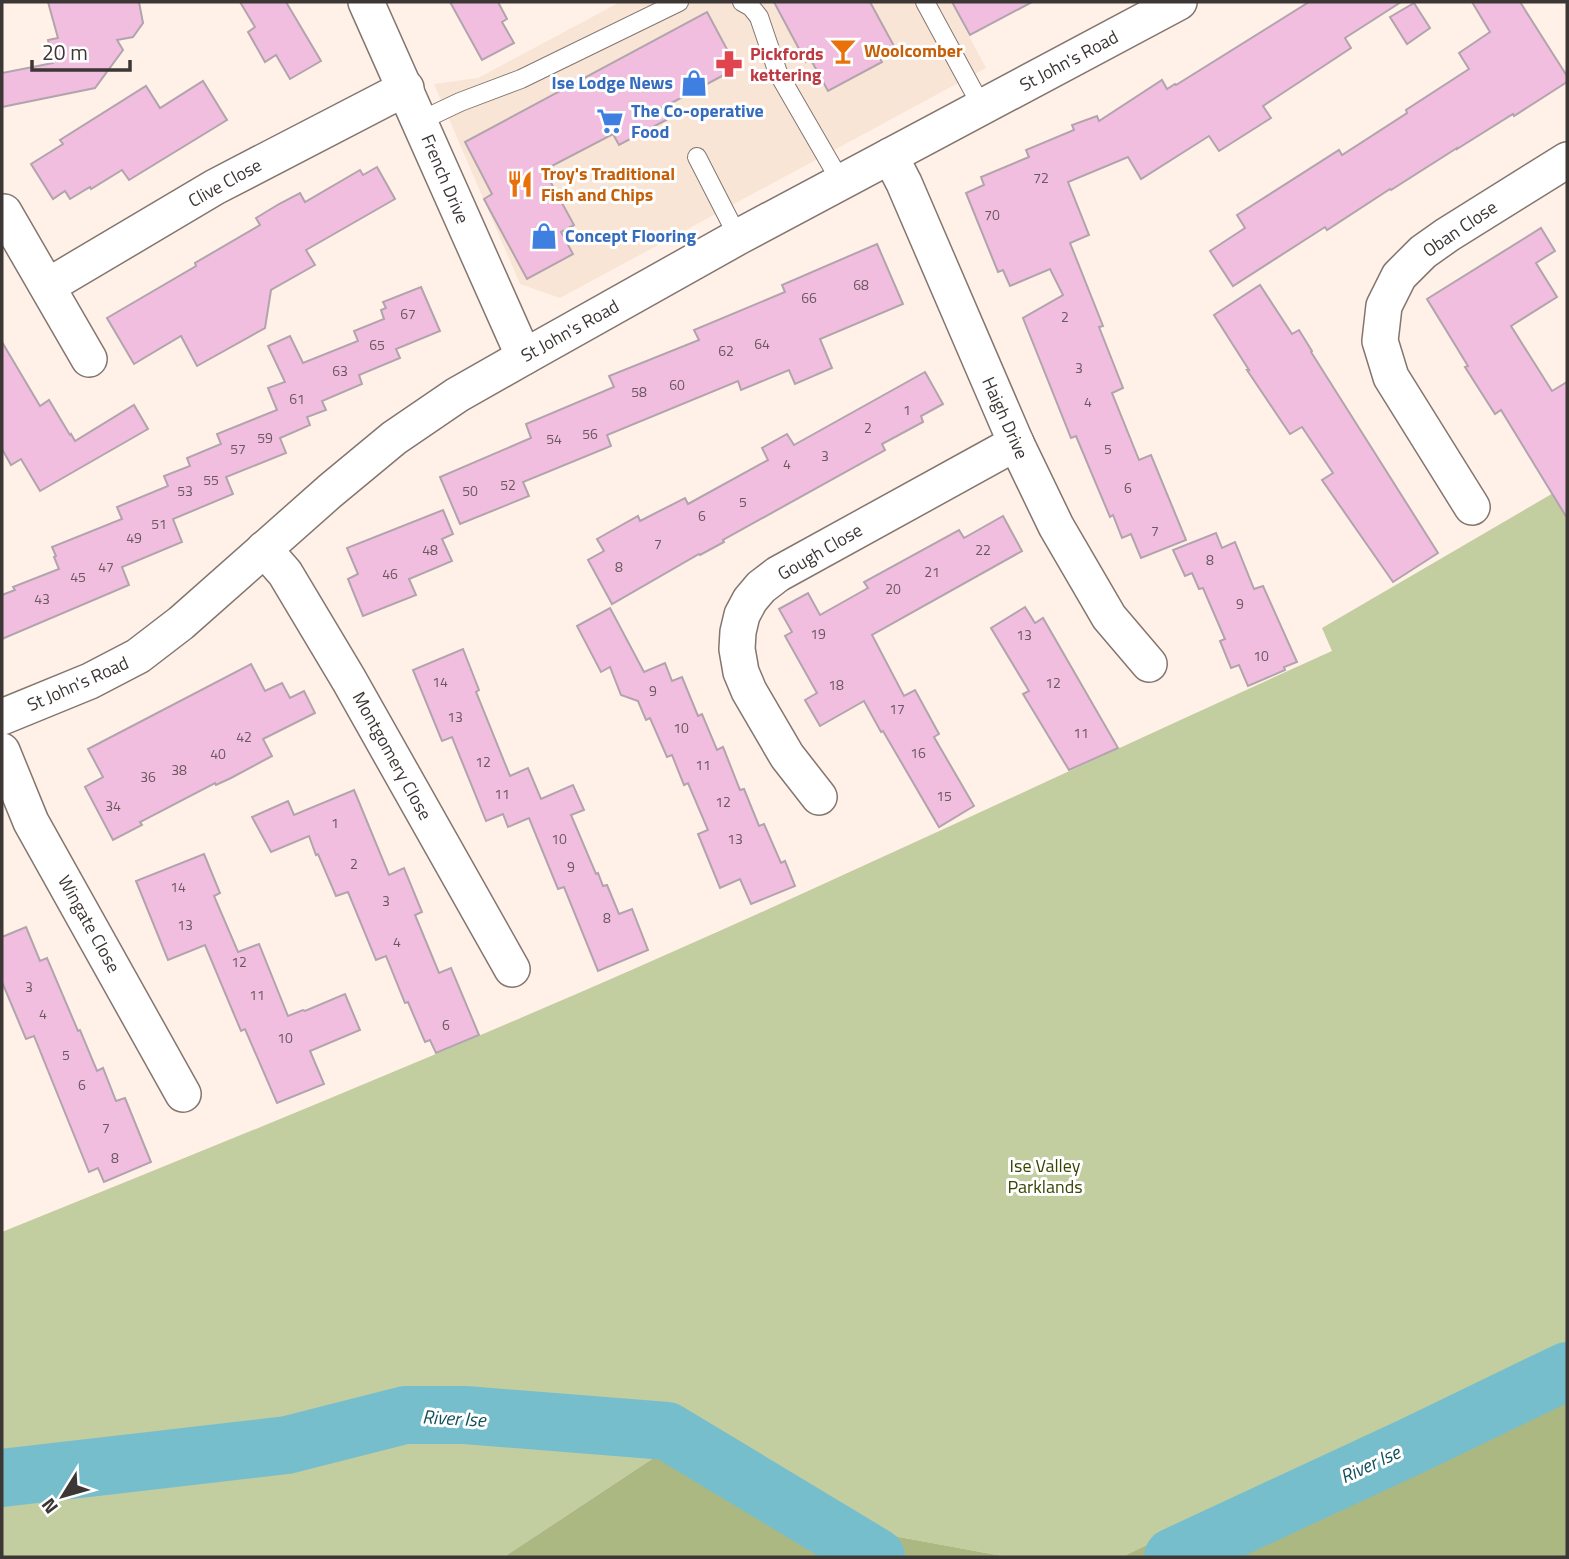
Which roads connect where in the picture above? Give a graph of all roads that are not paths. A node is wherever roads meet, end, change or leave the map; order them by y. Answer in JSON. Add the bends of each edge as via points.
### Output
{"nodes":[{"id":1,"x":366,"y":2,"type":"edge"},
{"id":2,"x":679,"y":2,"type":"edge"},
{"id":3,"x":742,"y":2,"type":"edge"},
{"id":4,"x":925,"y":2,"type":"edge"},
{"id":5,"x":1179,"y":2,"type":"edge"},
{"id":6,"x":405,"y":88,"type":"junction"},
{"id":7,"x":982,"y":107,"type":"junction"},
{"id":8,"x":420,"y":121,"type":"junction"},
{"id":9,"x":890,"y":156,"type":"junction"},
{"id":10,"x":697,"y":157,"type":"dead end"},
{"id":11,"x":1567,"y":160,"type":"edge"},
{"id":12,"x":841,"y":182,"type":"junction"},
{"id":13,"x":4,"y":212,"type":"dead end"},
{"id":14,"x":738,"y":237,"type":"junction"},
{"id":15,"x":48,"y":286,"type":"junction"},
{"id":16,"x":524,"y":356,"type":"junction"},
{"id":17,"x":89,"y":359,"type":"dead end"},
{"id":18,"x":1016,"y":443,"type":"junction"},
{"id":19,"x":1472,"y":507,"type":"dead end"},
{"id":20,"x":264,"y":549,"type":"junction"},
{"id":21,"x":1149,"y":664,"type":"dead end"},
{"id":22,"x":2,"y":717,"type":"edge"},
{"id":23,"x":2,"y":751,"type":"edge"},
{"id":24,"x":819,"y":797,"type":"dead end"},
{"id":25,"x":512,"y":969,"type":"dead end"},
{"id":26,"x":183,"y":1094,"type":"dead end"}],
"edges":[{"from":1,"to":6,"type":"street","name":"French Drive"},
{"from":2,"to":8,"type":"lane","via":[[521,79]]},
{"from":3,"to":12,"type":"lane","via":[[759,17],[778,73]]},
{"from":4,"to":7,"type":"lane"},
{"from":5,"to":7,"type":"street","name":"St John's Road"},
{"from":6,"to":8,"type":"street","name":"French Drive"},
{"from":6,"to":15,"type":"street","name":"Clive Close","via":[[215,187]]},
{"from":7,"to":9,"type":"street","name":"St John's Road"},
{"from":8,"to":16,"type":"street","name":"French Drive"},
{"from":9,"to":12,"type":"street","name":"St John's Road"},
{"from":9,"to":18,"type":"street","name":"Haigh Drive"},
{"from":10,"to":14,"type":"lane"},
{"from":11,"to":19,"type":"street","name":"Oban Close","via":[[1423,252],[1399,275],[1384,306],[1380,341],[1391,377]]},
{"from":12,"to":14,"type":"street","name":"St John's Road"},
{"from":13,"to":15,"type":"street"},
{"from":14,"to":16,"type":"street","name":"St John's Road"},
{"from":15,"to":17,"type":"street"},
{"from":16,"to":20,"type":"street","name":"St John's Road","via":[[394,438]]},
{"from":18,"to":21,"type":"street","name":"Haigh Drive","via":[[1056,526],[1109,617]]},
{"from":18,"to":24,"type":"street","name":"Gough Close","via":[[778,574],[750,600],[738,632],[741,672],[787,755]]},
{"from":20,"to":22,"type":"street","name":"St John's Road","via":[[138,656]]},
{"from":20,"to":25,"type":"street","name":"Montgomery Close","via":[[285,573],[349,680]]},
{"from":23,"to":26,"type":"street","name":"Wingate Close","via":[[31,821]]}]}
